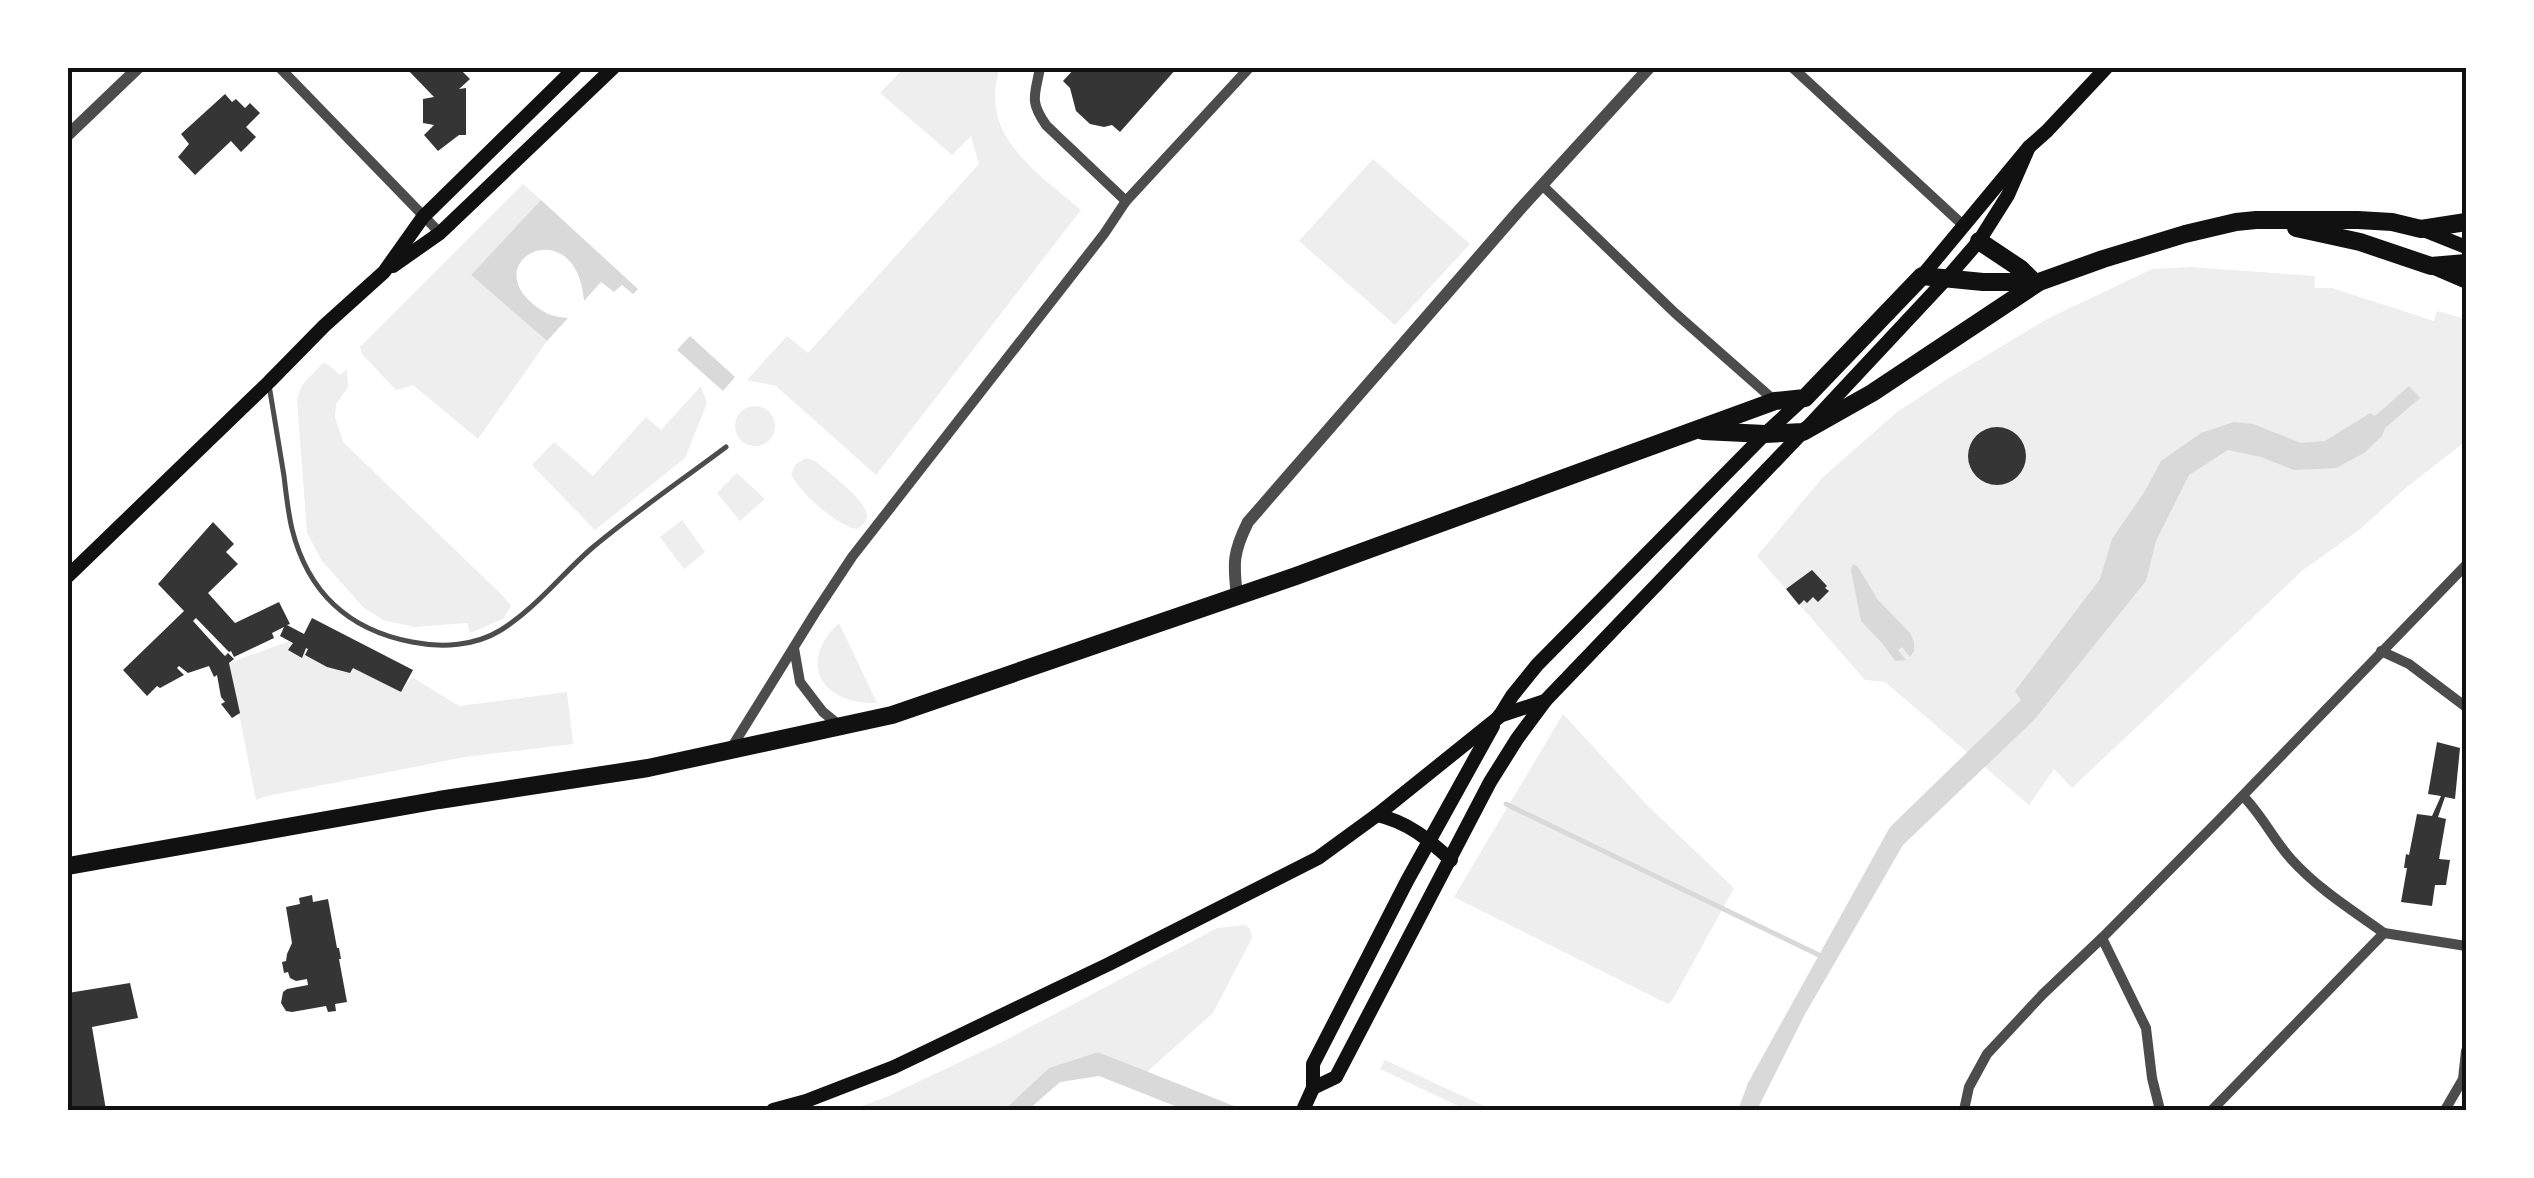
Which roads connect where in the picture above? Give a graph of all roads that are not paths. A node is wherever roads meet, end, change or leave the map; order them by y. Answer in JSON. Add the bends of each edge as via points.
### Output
{"nodes":[{"id":1,"x":138,"y":68,"type":"edge"},
{"id":2,"x":280,"y":68,"type":"edge"},
{"id":3,"x":575,"y":68,"type":"edge"},
{"id":4,"x":613,"y":68,"type":"edge"},
{"id":5,"x":1040,"y":68,"type":"edge"},
{"id":6,"x":1248,"y":68,"type":"edge"},
{"id":7,"x":1649,"y":68,"type":"edge"},
{"id":8,"x":1793,"y":68,"type":"edge"},
{"id":9,"x":2106,"y":68,"type":"edge"},
{"id":10,"x":68,"y":135,"type":"edge"},
{"id":11,"x":2029,"y":147,"type":"junction"},
{"id":12,"x":1542,"y":185,"type":"junction"},
{"id":13,"x":1126,"y":201,"type":"junction"},
{"id":14,"x":422,"y":216,"type":"junction"},
{"id":15,"x":2256,"y":220,"type":"junction"},
{"id":16,"x":2466,"y":222,"type":"edge"},
{"id":17,"x":1964,"y":226,"type":"junction"},
{"id":18,"x":2421,"y":229,"type":"junction"},
{"id":19,"x":440,"y":233,"type":"junction"},
{"id":20,"x":1979,"y":241,"type":"junction"},
{"id":21,"x":2466,"y":248,"type":"edge"},
{"id":22,"x":2466,"y":264,"type":"edge"},
{"id":23,"x":2432,"y":266,"type":"junction"},
{"id":24,"x":384,"y":272,"type":"junction"},
{"id":25,"x":1922,"y":276,"type":"junction"},
{"id":26,"x":1947,"y":278,"type":"junction"},
{"id":27,"x":2466,"y":280,"type":"edge"},
{"id":28,"x":2037,"y":283,"type":"junction"},
{"id":29,"x":269,"y":382,"type":"junction"},
{"id":30,"x":1805,"y":398,"type":"junction"},
{"id":31,"x":1775,"y":401,"type":"junction"},
{"id":32,"x":1693,"y":430,"type":"junction"},
{"id":33,"x":1804,"y":432,"type":"junction"},
{"id":34,"x":1765,"y":434,"type":"junction"},
{"id":35,"x":726,"y":446,"type":"dead end"},
{"id":36,"x":2466,"y":565,"type":"edge"},
{"id":37,"x":68,"y":576,"type":"edge"},
{"id":38,"x":1237,"y":596,"type":"junction"},
{"id":39,"x":794,"y":648,"type":"junction"},
{"id":40,"x":2382,"y":651,"type":"junction"},
{"id":41,"x":1545,"y":701,"type":"junction"},
{"id":42,"x":2466,"y":707,"type":"edge"},
{"id":43,"x":1498,"y":717,"type":"junction"},
{"id":44,"x":841,"y":727,"type":"junction"},
{"id":45,"x":729,"y":752,"type":"junction"},
{"id":46,"x":2243,"y":796,"type":"junction"},
{"id":47,"x":1376,"y":816,"type":"junction"},
{"id":48,"x":1430,"y":840,"type":"junction"},
{"id":49,"x":1451,"y":860,"type":"junction"},
{"id":50,"x":68,"y":866,"type":"edge"},
{"id":51,"x":2384,"y":933,"type":"junction"},
{"id":52,"x":2102,"y":938,"type":"junction"},
{"id":53,"x":2466,"y":946,"type":"edge"},
{"id":54,"x":2466,"y":1051,"type":"edge"},
{"id":55,"x":2465,"y":1079,"type":"edge"},
{"id":56,"x":1313,"y":1088,"type":"junction"},
{"id":57,"x":773,"y":1110,"type":"edge"},
{"id":58,"x":1302,"y":1110,"type":"edge"},
{"id":59,"x":1964,"y":1110,"type":"edge"},
{"id":60,"x":2160,"y":1110,"type":"edge"},
{"id":61,"x":2212,"y":1110,"type":"edge"},
{"id":62,"x":2445,"y":1110,"type":"edge"}],
"edges":[{"from":1,"to":10,"type":"street"},
{"from":2,"to":14,"type":"street"},
{"from":3,"to":14,"type":"main road"},
{"from":4,"to":19,"type":"main road"},
{"from":5,"to":13,"type":"street","via":[[1038,114]]},
{"from":6,"to":13,"type":"street"},
{"from":7,"to":12,"type":"street"},
{"from":8,"to":17,"type":"street"},
{"from":9,"to":11,"type":"main road"},
{"from":11,"to":17,"type":"main road"},
{"from":11,"to":20,"type":"main road"},
{"from":12,"to":31,"type":"street"},
{"from":12,"to":38,"type":"street","via":[[1248,522],[1233,563]]},
{"from":13,"to":39,"type":"street","via":[[852,558]]},
{"from":14,"to":19,"type":"street"},
{"from":14,"to":24,"type":"main road"},
{"from":15,"to":18,"type":"highway","via":[[2358,220]]},
{"from":15,"to":23,"type":"highway","via":[[2360,242]]},
{"from":15,"to":28,"type":"highway","via":[[2150,244]]},
{"from":16,"to":18,"type":"highway"},
{"from":17,"to":25,"type":"main road"},
{"from":18,"to":21,"type":"main road"},
{"from":19,"to":24,"type":"main road"},
{"from":20,"to":26,"type":"main road"},
{"from":20,"to":28,"type":"highway"},
{"from":22,"to":23,"type":"highway"},
{"from":23,"to":27,"type":"main road"},
{"from":24,"to":29,"type":"main road"},
{"from":25,"to":26,"type":"highway"},
{"from":25,"to":30,"type":"highway"},
{"from":26,"to":28,"type":"highway"},
{"from":26,"to":33,"type":"main road"},
{"from":28,"to":33,"type":"highway"},
{"from":29,"to":35,"type":"lane","via":[[292,530],[309,572],[322,593],[366,629],[429,645],[464,644],[498,632],[594,547]]},
{"from":29,"to":37,"type":"main road"},
{"from":30,"to":31,"type":"highway"},
{"from":30,"to":34,"type":"main road"},
{"from":31,"to":32,"type":"highway"},
{"from":32,"to":34,"type":"highway"},
{"from":32,"to":38,"type":"highway"},
{"from":33,"to":34,"type":"highway"},
{"from":33,"to":41,"type":"main road"},
{"from":34,"to":43,"type":"main road","via":[[1536,665]]},
{"from":36,"to":40,"type":"street"},
{"from":38,"to":44,"type":"highway"},
{"from":39,"to":44,"type":"street","via":[[800,682]]},
{"from":39,"to":45,"type":"street"},
{"from":40,"to":42,"type":"street"},
{"from":40,"to":46,"type":"street"},
{"from":41,"to":43,"type":"main road"},
{"from":41,"to":49,"type":"main road","via":[[1490,782]]},
{"from":43,"to":47,"type":"main road"},
{"from":43,"to":48,"type":"main road"},
{"from":44,"to":45,"type":"highway"},
{"from":45,"to":50,"type":"highway"},
{"from":46,"to":51,"type":"street","via":[[2318,886]]},
{"from":46,"to":52,"type":"street"},
{"from":47,"to":48,"type":"main road"},
{"from":47,"to":57,"type":"main road","via":[[1318,858],[1091,972],[894,1067]]},
{"from":48,"to":49,"type":"main road"},
{"from":48,"to":56,"type":"main road","via":[[1312,1064]]},
{"from":49,"to":56,"type":"main road","via":[[1336,1078]]},
{"from":51,"to":53,"type":"street"},
{"from":51,"to":61,"type":"street"},
{"from":52,"to":59,"type":"street","via":[[1987,1054]]},
{"from":52,"to":60,"type":"street","via":[[2146,1028]]},
{"from":54,"to":55,"type":"street"},
{"from":55,"to":62,"type":"street"},
{"from":56,"to":58,"type":"main road"}]}
